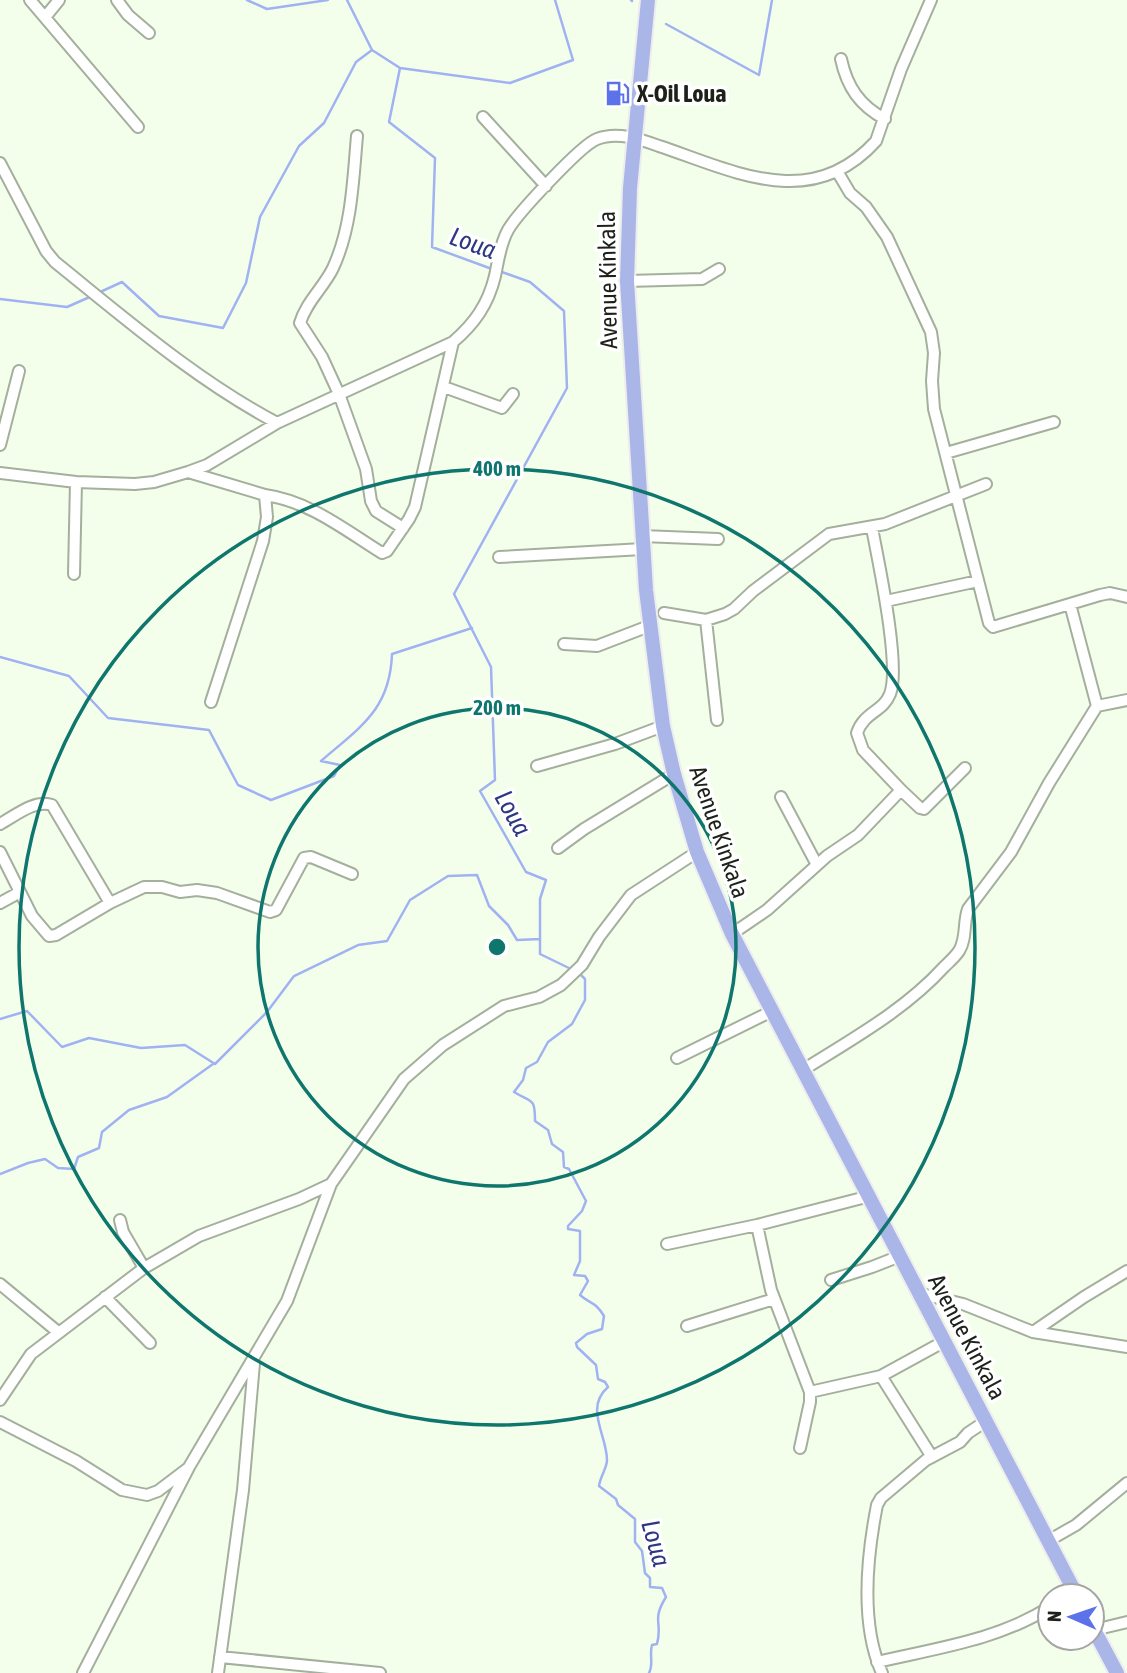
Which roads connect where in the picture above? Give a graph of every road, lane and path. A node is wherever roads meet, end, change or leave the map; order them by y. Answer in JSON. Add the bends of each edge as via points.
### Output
{"nodes":[{"id":1,"x":30,"y":0,"type":"edge"},
{"id":2,"x":59,"y":0,"type":"edge"},
{"id":3,"x":117,"y":0,"type":"edge"},
{"id":4,"x":648,"y":0,"type":"edge"},
{"id":5,"x":931,"y":0,"type":"edge"},
{"id":6,"x":46,"y":16,"type":"junction"},
{"id":7,"x":149,"y":33,"type":"dead end"},
{"id":8,"x":841,"y":60,"type":"dead end"},
{"id":9,"x":483,"y":117,"type":"dead end"},
{"id":10,"x":885,"y":119,"type":"junction"},
{"id":11,"x":138,"y":127,"type":"dead end"},
{"id":12,"x":357,"y":136,"type":"dead end"},
{"id":13,"x":635,"y":137,"type":"junction"},
{"id":14,"x":0,"y":163,"type":"edge"},
{"id":15,"x":837,"y":171,"type":"junction"},
{"id":16,"x":546,"y":186,"type":"junction"},
{"id":17,"x":719,"y":269,"type":"dead end"},
{"id":18,"x":627,"y":281,"type":"junction"},
{"id":19,"x":453,"y":342,"type":"junction"},
{"id":20,"x":19,"y":371,"type":"dead end"},
{"id":21,"x":443,"y":387,"type":"junction"},
{"id":22,"x":339,"y":394,"type":"junction"},
{"id":23,"x":513,"y":394,"type":"dead end"},
{"id":24,"x":1054,"y":422,"type":"dead end"},
{"id":25,"x":277,"y":423,"type":"junction"},
{"id":26,"x":0,"y":445,"type":"edge"},
{"id":27,"x":946,"y":453,"type":"junction"},
{"id":28,"x":188,"y":472,"type":"junction"},
{"id":29,"x":0,"y":473,"type":"edge"},
{"id":30,"x":76,"y":482,"type":"junction"},
{"id":31,"x":986,"y":484,"type":"dead end"},
{"id":32,"x":265,"y":495,"type":"junction"},
{"id":33,"x":956,"y":495,"type":"junction"},
{"id":34,"x":872,"y":527,"type":"junction"},
{"id":35,"x":403,"y":528,"type":"junction"},
{"id":36,"x":718,"y":539,"type":"dead end"},
{"id":37,"x":643,"y":542,"type":"junction"},
{"id":38,"x":499,"y":557,"type":"dead end"},
{"id":39,"x":74,"y":574,"type":"dead end"},
{"id":40,"x":978,"y":581,"type":"junction"},
{"id":41,"x":1127,"y":597,"type":"edge"},
{"id":42,"x":886,"y":601,"type":"junction"},
{"id":43,"x":1070,"y":604,"type":"junction"},
{"id":44,"x":664,"y":613,"type":"dead end"},
{"id":45,"x":706,"y":620,"type":"junction"},
{"id":46,"x":649,"y":626,"type":"junction"},
{"id":47,"x":564,"y":644,"type":"dead end"},
{"id":48,"x":1127,"y":700,"type":"edge"},
{"id":49,"x":211,"y":702,"type":"dead end"},
{"id":50,"x":1097,"y":706,"type":"junction"},
{"id":51,"x":717,"y":720,"type":"dead end"},
{"id":52,"x":663,"y":726,"type":"junction"},
{"id":53,"x":537,"y":766,"type":"dead end"},
{"id":54,"x":965,"y":768,"type":"dead end"},
{"id":55,"x":674,"y":775,"type":"junction"},
{"id":56,"x":901,"y":790,"type":"junction"},
{"id":57,"x":781,"y":797,"type":"dead end"},
{"id":58,"x":0,"y":824,"type":"edge"},
{"id":59,"x":558,"y":848,"type":"dead end"},
{"id":60,"x":0,"y":852,"type":"edge"},
{"id":61,"x":697,"y":852,"type":"junction"},
{"id":62,"x":817,"y":865,"type":"junction"},
{"id":63,"x":352,"y":874,"type":"dead end"},
{"id":64,"x":20,"y":892,"type":"junction"},
{"id":65,"x":110,"y":902,"type":"junction"},
{"id":66,"x":0,"y":903,"type":"edge"},
{"id":67,"x":732,"y":934,"type":"junction"},
{"id":68,"x":772,"y":1011,"type":"junction"},
{"id":69,"x":677,"y":1058,"type":"dead end"},
{"id":70,"x":803,"y":1070,"type":"junction"},
{"id":71,"x":331,"y":1184,"type":"junction"},
{"id":72,"x":870,"y":1196,"type":"junction"},
{"id":73,"x":120,"y":1220,"type":"dead end"},
{"id":74,"x":757,"y":1225,"type":"junction"},
{"id":75,"x":667,"y":1244,"type":"dead end"},
{"id":76,"x":900,"y":1256,"type":"junction"},
{"id":77,"x":144,"y":1268,"type":"junction"},
{"id":78,"x":1127,"y":1271,"type":"edge"},
{"id":79,"x":831,"y":1280,"type":"dead end"},
{"id":80,"x":0,"y":1284,"type":"edge"},
{"id":81,"x":918,"y":1293,"type":"junction"},
{"id":82,"x":105,"y":1297,"type":"junction"},
{"id":83,"x":774,"y":1299,"type":"junction"},
{"id":84,"x":687,"y":1326,"type":"dead end"},
{"id":85,"x":58,"y":1332,"type":"junction"},
{"id":86,"x":1033,"y":1332,"type":"junction"},
{"id":87,"x":945,"y":1341,"type":"junction"},
{"id":88,"x":150,"y":1343,"type":"dead end"},
{"id":89,"x":1127,"y":1347,"type":"edge"},
{"id":90,"x":254,"y":1359,"type":"junction"},
{"id":91,"x":881,"y":1376,"type":"junction"},
{"id":92,"x":810,"y":1392,"type":"junction"},
{"id":93,"x":0,"y":1400,"type":"edge"},
{"id":94,"x":986,"y":1421,"type":"junction"},
{"id":95,"x":0,"y":1422,"type":"edge"},
{"id":96,"x":800,"y":1448,"type":"dead end"},
{"id":97,"x":932,"y":1457,"type":"junction"},
{"id":98,"x":189,"y":1467,"type":"junction"},
{"id":99,"x":1127,"y":1483,"type":"edge"},
{"id":100,"x":1048,"y":1541,"type":"junction"},
{"id":101,"x":1067,"y":1582,"type":"edge"},
{"id":102,"x":1036,"y":1614,"type":"edge"},
{"id":103,"x":1127,"y":1622,"type":"edge"},
{"id":104,"x":1106,"y":1626,"type":"edge"},
{"id":105,"x":1106,"y":1652,"type":"edge"},
{"id":106,"x":220,"y":1657,"type":"junction"},
{"id":107,"x":877,"y":1662,"type":"junction"},
{"id":108,"x":83,"y":1673,"type":"edge"},
{"id":109,"x":218,"y":1673,"type":"edge"},
{"id":110,"x":380,"y":1673,"type":"edge"},
{"id":111,"x":882,"y":1673,"type":"edge"},
{"id":112,"x":1117,"y":1673,"type":"edge"}],
"edges":[{"from":1,"to":6,"type":"street"},
{"from":2,"to":6,"type":"street"},
{"from":3,"to":7,"type":"street"},
{"from":4,"to":13,"type":"main road","name":"Avenue Kinkala"},
{"from":5,"to":10,"type":"street"},
{"from":6,"to":11,"type":"street"},
{"from":8,"to":10,"type":"street","via":[[861,103]]},
{"from":9,"to":16,"type":"street"},
{"from":10,"to":15,"type":"street","via":[[876,141]]},
{"from":12,"to":22,"type":"street","via":[[343,242],[300,323]]},
{"from":13,"to":15,"type":"street","via":[[768,181],[805,180]]},
{"from":13,"to":16,"type":"street","via":[[599,138],[589,143]]},
{"from":13,"to":18,"type":"main road","name":"Avenue Kinkala"},
{"from":14,"to":25,"type":"street","via":[[55,262],[209,384]]},
{"from":15,"to":27,"type":"street","via":[[887,237],[932,332],[934,409]]},
{"from":16,"to":19,"type":"street","via":[[507,231],[494,279],[475,321]]},
{"from":17,"to":18,"type":"street","via":[[702,279]]},
{"from":18,"to":37,"type":"main road","name":"Avenue Kinkala"},
{"from":19,"to":21,"type":"street"},
{"from":19,"to":22,"type":"street"},
{"from":20,"to":26,"type":"street"},
{"from":21,"to":23,"type":"street","via":[[502,408]]},
{"from":21,"to":35,"type":"street","via":[[415,507]]},
{"from":22,"to":25,"type":"street"},
{"from":22,"to":35,"type":"street","via":[[366,469],[371,501],[376,511]]},
{"from":24,"to":27,"type":"street"},
{"from":25,"to":28,"type":"street"},
{"from":27,"to":33,"type":"street"},
{"from":28,"to":30,"type":"street","via":[[135,484]]},
{"from":28,"to":32,"type":"street"},
{"from":29,"to":30,"type":"street"},
{"from":30,"to":39,"type":"street"},
{"from":31,"to":33,"type":"street"},
{"from":32,"to":35,"type":"street","via":[[305,506],[382,553]]},
{"from":32,"to":49,"type":"street","via":[[263,541]]},
{"from":33,"to":34,"type":"street"},
{"from":33,"to":40,"type":"street"},
{"from":34,"to":42,"type":"street"},
{"from":34,"to":45,"type":"street","via":[[829,534],[734,609]]},
{"from":36,"to":37,"type":"street"},
{"from":37,"to":38,"type":"street"},
{"from":37,"to":46,"type":"main road","name":"Avenue Kinkala"},
{"from":40,"to":42,"type":"street"},
{"from":40,"to":43,"type":"street","via":[[993,627]]},
{"from":41,"to":43,"type":"street","via":[[1110,593]]},
{"from":42,"to":56,"type":"street","via":[[893,682],[890,695],[861,721],[857,733],[863,750]]},
{"from":43,"to":50,"type":"street"},
{"from":44,"to":45,"type":"street"},
{"from":45,"to":51,"type":"street"},
{"from":46,"to":47,"type":"street","via":[[597,646]]},
{"from":46,"to":52,"type":"main road","name":"Avenue Kinkala"},
{"from":48,"to":50,"type":"street"},
{"from":50,"to":70,"type":"street","via":[[1011,852],[968,909],[960,950],[897,1010]]},
{"from":52,"to":53,"type":"street"},
{"from":52,"to":55,"type":"main road","name":"Avenue Kinkala"},
{"from":54,"to":56,"type":"street","via":[[924,809]]},
{"from":55,"to":59,"type":"street"},
{"from":55,"to":61,"type":"main road","name":"Avenue Kinkala"},
{"from":56,"to":62,"type":"street","via":[[858,835]]},
{"from":57,"to":62,"type":"street"},
{"from":58,"to":65,"type":"street","via":[[36,804],[52,805]]},
{"from":60,"to":64,"type":"street"},
{"from":61,"to":67,"type":"main road","name":"Avenue Kinkala"},
{"from":61,"to":71,"type":"street","via":[[631,895],[573,975],[539,997],[504,1006],[426,1057],[404,1079]]},
{"from":62,"to":67,"type":"street","via":[[767,911]]},
{"from":63,"to":65,"type":"street","via":[[304,858],[273,911],[217,893],[153,886]]},
{"from":64,"to":65,"type":"street","via":[[49,936]]},
{"from":64,"to":66,"type":"street"},
{"from":67,"to":68,"type":"main road","name":"Avenue Kinkala"},
{"from":68,"to":69,"type":"street"},
{"from":68,"to":70,"type":"main road","name":"Avenue Kinkala"},
{"from":70,"to":72,"type":"main road","name":"Avenue Kinkala"},
{"from":71,"to":77,"type":"street","via":[[199,1237]]},
{"from":71,"to":90,"type":"street","via":[[287,1301]]},
{"from":72,"to":74,"type":"street"},
{"from":72,"to":76,"type":"main road","name":"Avenue Kinkala"},
{"from":73,"to":77,"type":"street"},
{"from":74,"to":75,"type":"street"},
{"from":74,"to":83,"type":"street"},
{"from":76,"to":79,"type":"street"},
{"from":76,"to":81,"type":"main road","name":"Avenue Kinkala"},
{"from":77,"to":82,"type":"street"},
{"from":78,"to":86,"type":"street"},
{"from":80,"to":85,"type":"street"},
{"from":81,"to":86,"type":"street","via":[[963,1304]]},
{"from":81,"to":87,"type":"main road","name":"Avenue Kinkala"},
{"from":82,"to":85,"type":"street"},
{"from":82,"to":88,"type":"street"},
{"from":83,"to":84,"type":"street"},
{"from":83,"to":92,"type":"street"},
{"from":85,"to":93,"type":"street","via":[[31,1354]]},
{"from":86,"to":89,"type":"street"},
{"from":87,"to":91,"type":"street"},
{"from":87,"to":94,"type":"main road","name":"Avenue Kinkala"},
{"from":90,"to":98,"type":"street"},
{"from":90,"to":106,"type":"street","via":[[243,1490]]},
{"from":91,"to":92,"type":"street"},
{"from":91,"to":97,"type":"street"},
{"from":92,"to":96,"type":"street"},
{"from":94,"to":97,"type":"street"},
{"from":94,"to":100,"type":"main road","name":"Avenue Kinkala"},
{"from":95,"to":98,"type":"street","via":[[129,1492],[147,1495],[158,1491]]},
{"from":97,"to":107,"type":"street","via":[[877,1505],[868,1602]]},
{"from":98,"to":108,"type":"street"},
{"from":99,"to":100,"type":"street","via":[[1076,1525]]},
{"from":100,"to":101,"type":"main road","name":"Avenue Kinkala"},
{"from":102,"to":107,"type":"street","via":[[978,1640]]},
{"from":103,"to":104,"type":"street"},
{"from":105,"to":112,"type":"main road"},
{"from":106,"to":109,"type":"street"},
{"from":106,"to":110,"type":"street"},
{"from":107,"to":111,"type":"street"}]}
